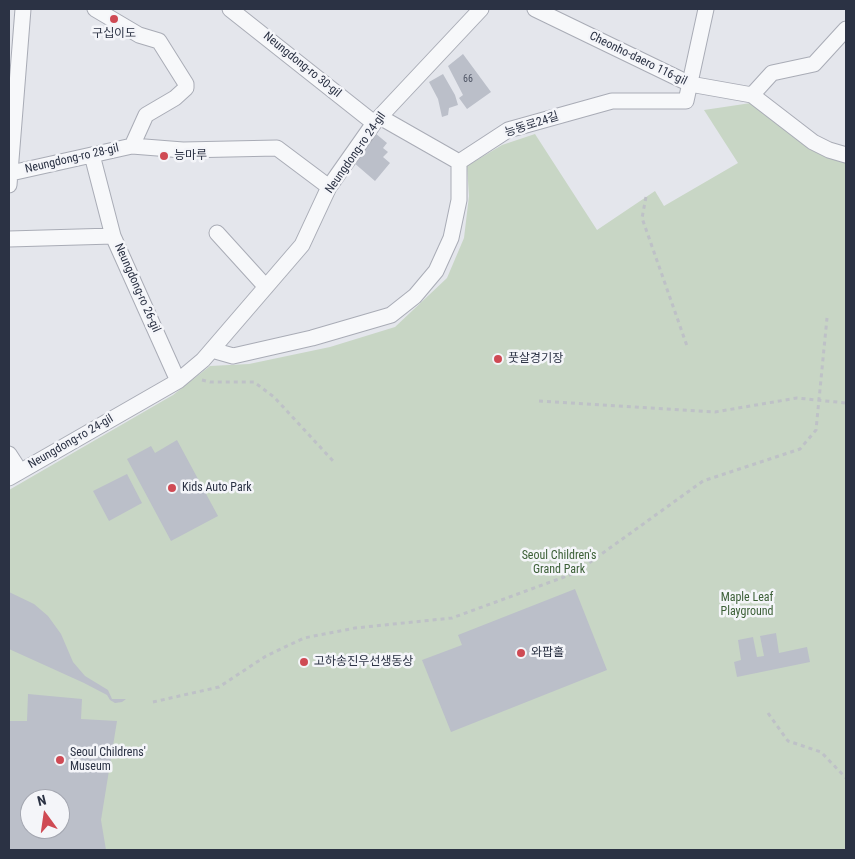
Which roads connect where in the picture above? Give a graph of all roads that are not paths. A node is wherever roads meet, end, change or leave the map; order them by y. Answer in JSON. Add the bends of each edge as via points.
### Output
{"nodes":[{"id":1,"x":22,"y":9,"type":"edge"},
{"id":2,"x":95,"y":9,"type":"edge"},
{"id":3,"x":230,"y":9,"type":"edge"},
{"id":4,"x":481,"y":9,"type":"edge"},
{"id":5,"x":536,"y":9,"type":"edge"},
{"id":6,"x":706,"y":9,"type":"edge"},
{"id":7,"x":846,"y":29,"type":"edge"},
{"id":8,"x":690,"y":84,"type":"junction"},
{"id":9,"x":752,"y":95,"type":"junction"},
{"id":10,"x":377,"y":120,"type":"junction"},
{"id":11,"x":12,"y":123,"type":"edge"},
{"id":12,"x":132,"y":146,"type":"junction"},
{"id":13,"x":92,"y":155,"type":"junction"},
{"id":14,"x":846,"y":155,"type":"edge"},
{"id":15,"x":459,"y":162,"type":"junction"},
{"id":16,"x":10,"y":179,"type":"edge"},
{"id":17,"x":329,"y":187,"type":"junction"},
{"id":18,"x":217,"y":233,"type":"dead end"},
{"id":19,"x":114,"y":236,"type":"junction"},
{"id":20,"x":9,"y":239,"type":"edge"},
{"id":21,"x":266,"y":287,"type":"junction"},
{"id":22,"x":212,"y":350,"type":"junction"},
{"id":23,"x":183,"y":377,"type":"junction"},
{"id":24,"x":9,"y":454,"type":"edge"},
{"id":25,"x":14,"y":474,"type":"edge"}],
"edges":[{"from":1,"to":11,"type":"street"},
{"from":2,"to":12,"type":"street","name":"Neungdong-ro 28-gil","via":[[139,35],[159,41],[184,79],[186,88],[146,115]]},
{"from":3,"to":10,"type":"street","name":"Neungdong-ro 30-gil"},
{"from":4,"to":10,"type":"street","name":"Neungdong-ro 24-gil"},
{"from":5,"to":8,"type":"street","name":"Cheonho-daero 116-gil"},
{"from":6,"to":8,"type":"street"},
{"from":7,"to":9,"type":"street","via":[[814,64],[772,73]]},
{"from":8,"to":9,"type":"street","name":"Cheonho-daero 116-gil"},
{"from":8,"to":15,"type":"street","name":"능동로24길","via":[[686,100],[612,101],[508,130]]},
{"from":9,"to":14,"type":"street","name":"Cheonho-daero 116-gil","via":[[813,142]]},
{"from":10,"to":15,"type":"street","name":"Neungdong-ro 30-gil"},
{"from":10,"to":17,"type":"street","name":"Neungdong-ro 24-gil"},
{"from":11,"to":16,"type":"street"},
{"from":12,"to":13,"type":"street","name":"Neungdong-ro 28-gil"},
{"from":12,"to":17,"type":"street","name":"Neungdong-ro 28-gil","via":[[183,150],[277,148]]},
{"from":13,"to":16,"type":"street","name":"Neungdong-ro 28-gil"},
{"from":13,"to":19,"type":"street"},
{"from":15,"to":22,"type":"street","via":[[459,200],[452,238],[436,271],[391,316],[233,356]]},
{"from":17,"to":21,"type":"street","name":"Neungdong-ro 24-gil","via":[[302,245]]},
{"from":18,"to":21,"type":"street"},
{"from":19,"to":20,"type":"street","name":"Neungdong-ro 26-gil"},
{"from":19,"to":23,"type":"street","name":"Neungdong-ro 26-gil"},
{"from":21,"to":22,"type":"street","name":"Neungdong-ro 24-gil"},
{"from":22,"to":23,"type":"street","name":"Neungdong-ro 24-gil"},
{"from":23,"to":25,"type":"street","name":"Neungdong-ro 24-gil"},
{"from":24,"to":25,"type":"street"}]}
